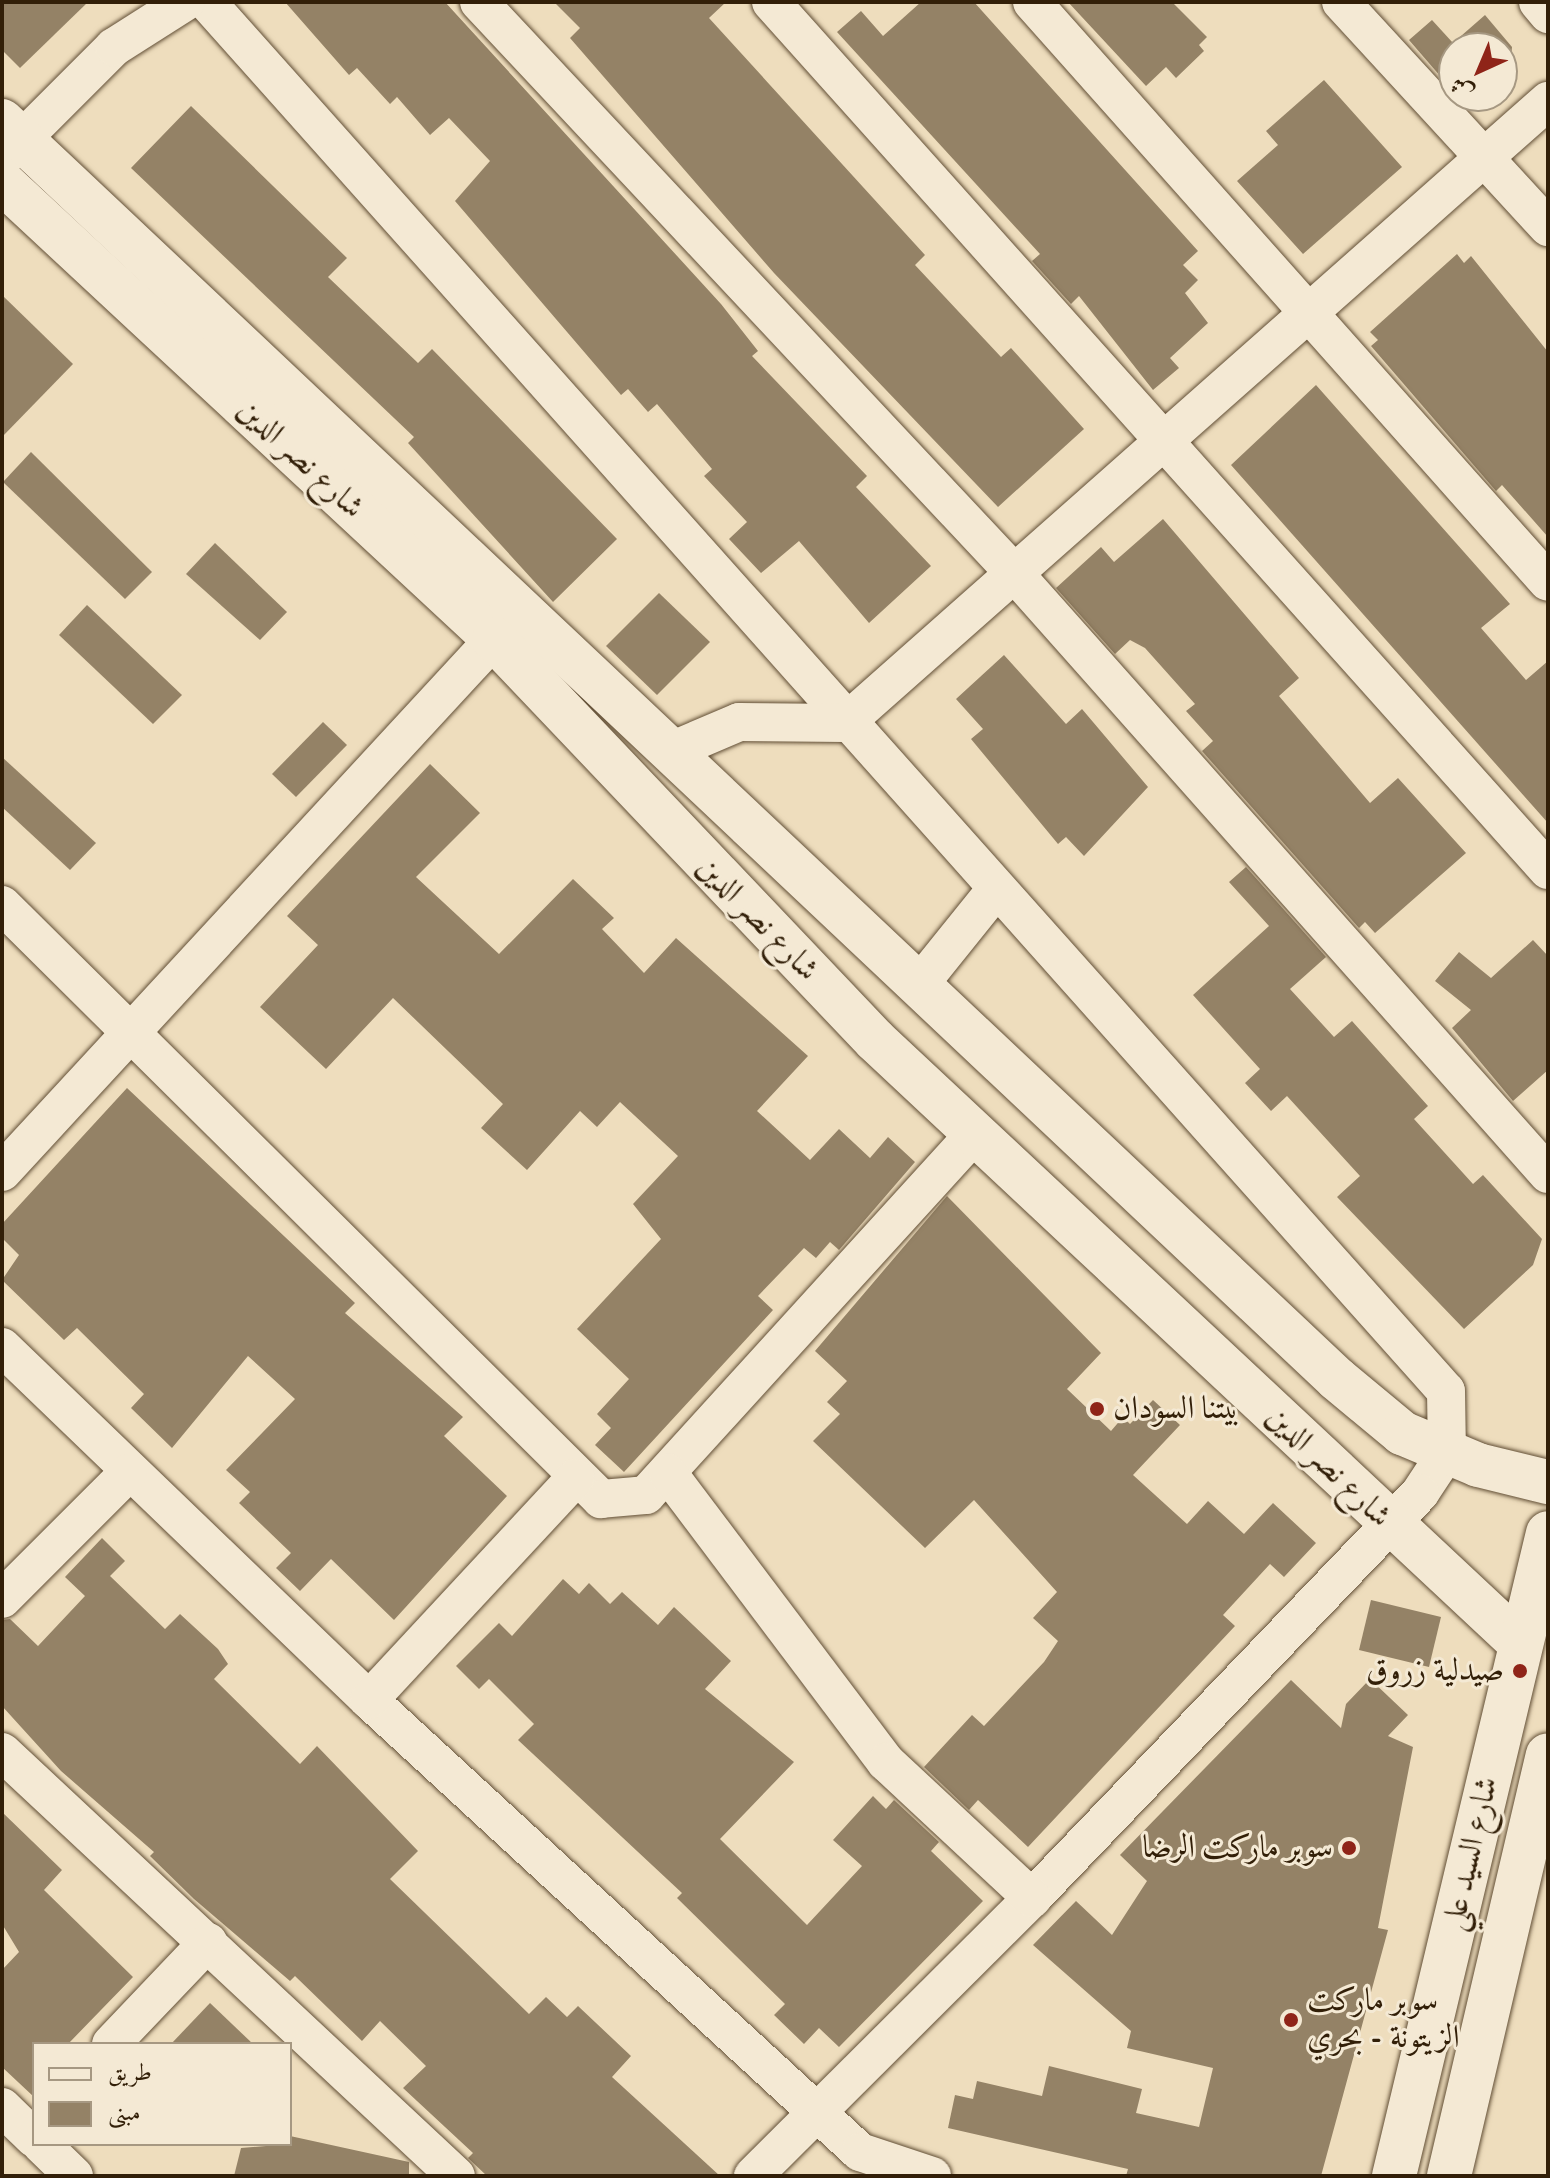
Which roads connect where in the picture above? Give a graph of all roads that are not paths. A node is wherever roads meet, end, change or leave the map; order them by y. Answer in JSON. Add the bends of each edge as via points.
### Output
{"nodes":[{"id":1,"x":185,"y":2,"type":"edge"},
{"id":2,"x":207,"y":2,"type":"edge"},
{"id":3,"x":479,"y":2,"type":"edge"},
{"id":4,"x":771,"y":2,"type":"edge"},
{"id":5,"x":1032,"y":2,"type":"edge"},
{"id":6,"x":1341,"y":2,"type":"edge"},
{"id":7,"x":1538,"y":2,"type":"edge"},
{"id":8,"x":1548,"y":14,"type":"edge"},
{"id":9,"x":1548,"y":101,"type":"edge"},
{"id":10,"x":8,"y":140,"type":"edge"},
{"id":11,"x":1486,"y":157,"type":"junction"},
{"id":12,"x":2,"y":182,"type":"edge"},
{"id":13,"x":1548,"y":227,"type":"edge"},
{"id":14,"x":1303,"y":315,"type":"junction"},
{"id":15,"x":1160,"y":439,"type":"junction"},
{"id":16,"x":1014,"y":573,"type":"junction"},
{"id":17,"x":1548,"y":582,"type":"edge"},
{"id":18,"x":494,"y":639,"type":"junction"},
{"id":19,"x":845,"y":723,"type":"junction"},
{"id":20,"x":671,"y":751,"type":"junction"},
{"id":21,"x":1548,"y":870,"type":"edge"},
{"id":22,"x":997,"y":888,"type":"junction"},
{"id":23,"x":2,"y":905,"type":"edge"},
{"id":24,"x":919,"y":985,"type":"junction"},
{"id":25,"x":136,"y":1032,"type":"junction"},
{"id":26,"x":875,"y":1040,"type":"junction"},
{"id":27,"x":975,"y":1133,"type":"junction"},
{"id":28,"x":2,"y":1172,"type":"edge"},
{"id":29,"x":1548,"y":1174,"type":"edge"},
{"id":30,"x":2,"y":1347,"type":"edge"},
{"id":31,"x":1447,"y":1452,"type":"junction"},
{"id":32,"x":128,"y":1473,"type":"junction"},
{"id":33,"x":668,"y":1473,"type":"junction"},
{"id":34,"x":575,"y":1478,"type":"junction"},
{"id":35,"x":1548,"y":1482,"type":"edge"},
{"id":36,"x":1390,"y":1527,"type":"junction"},
{"id":37,"x":1548,"y":1533,"type":"edge"},
{"id":38,"x":2,"y":1599,"type":"edge"},
{"id":39,"x":1521,"y":1644,"type":"junction"},
{"id":40,"x":369,"y":1700,"type":"junction"},
{"id":41,"x":2,"y":1752,"type":"edge"},
{"id":42,"x":1548,"y":1755,"type":"edge"},
{"id":43,"x":1538,"y":1849,"type":"edge"},
{"id":44,"x":1032,"y":1898,"type":"junction"},
{"id":45,"x":208,"y":1942,"type":"junction"},
{"id":46,"x":113,"y":2042,"type":"edge"},
{"id":47,"x":818,"y":2112,"type":"junction"},
{"id":48,"x":45,"y":2146,"type":"edge"},
{"id":49,"x":74,"y":2176,"type":"edge"},
{"id":50,"x":456,"y":2176,"type":"edge"},
{"id":51,"x":753,"y":2176,"type":"edge"},
{"id":52,"x":932,"y":2176,"type":"edge"},
{"id":53,"x":1394,"y":2176,"type":"edge"},
{"id":54,"x":1449,"y":2176,"type":"edge"}],
"edges":[{"from":1,"to":10,"type":"street","via":[[114,47]]},
{"from":2,"to":19,"type":"street"},
{"from":3,"to":16,"type":"street"},
{"from":4,"to":15,"type":"street"},
{"from":5,"to":14,"type":"street"},
{"from":6,"to":11,"type":"street"},
{"from":7,"to":8,"type":"street"},
{"from":9,"to":11,"type":"street"},
{"from":10,"to":20,"type":"street","name":"شارع نصر الدين"},
{"from":11,"to":13,"type":"street"},
{"from":11,"to":14,"type":"street"},
{"from":12,"to":18,"type":"street","name":"شارع نصر الدين"},
{"from":14,"to":15,"type":"street"},
{"from":14,"to":17,"type":"street"},
{"from":15,"to":16,"type":"street"},
{"from":15,"to":21,"type":"street"},
{"from":16,"to":19,"type":"street"},
{"from":16,"to":29,"type":"street"},
{"from":18,"to":25,"type":"street"},
{"from":18,"to":26,"type":"street","name":"شارع نصر الدين"},
{"from":19,"to":20,"type":"street","via":[[739,722]]},
{"from":19,"to":22,"type":"street"},
{"from":20,"to":24,"type":"street","name":"شارع نصر الدين"},
{"from":22,"to":24,"type":"street"},
{"from":22,"to":31,"type":"street","via":[[1424,1363],[1446,1391]]},
{"from":23,"to":25,"type":"street"},
{"from":24,"to":26,"type":"street"},
{"from":24,"to":31,"type":"street","name":"شارع نصر الدين","via":[[1337,1379],[1402,1433]]},
{"from":25,"to":28,"type":"street"},
{"from":25,"to":34,"type":"street"},
{"from":26,"to":27,"type":"street","name":"شارع نصر الدين"},
{"from":27,"to":33,"type":"street"},
{"from":27,"to":36,"type":"street","name":"شارع نصر الدين"},
{"from":30,"to":32,"type":"street"},
{"from":31,"to":35,"type":"street","name":"شارع نصر الدين"},
{"from":31,"to":36,"type":"street"},
{"from":32,"to":38,"type":"street"},
{"from":32,"to":40,"type":"street"},
{"from":33,"to":34,"type":"street","via":[[646,1495],[623,1502],[601,1499]]},
{"from":33,"to":44,"type":"street","via":[[886,1762]]},
{"from":34,"to":40,"type":"street"},
{"from":36,"to":39,"type":"street","name":"شارع نصر الدين"},
{"from":36,"to":44,"type":"street"},
{"from":37,"to":39,"type":"street","name":"شارع السيد علي"},
{"from":39,"to":53,"type":"street","name":"شارع السيد علي"},
{"from":40,"to":47,"type":"street"},
{"from":41,"to":45,"type":"street"},
{"from":42,"to":43,"type":"street","name":"شارع السيد علي"},
{"from":43,"to":54,"type":"street","name":"شارع السيد علي"},
{"from":44,"to":47,"type":"street"},
{"from":45,"to":46,"type":"street"},
{"from":45,"to":50,"type":"street"},
{"from":47,"to":51,"type":"street"},
{"from":47,"to":52,"type":"street","via":[[860,2152]]},
{"from":48,"to":49,"type":"street"}]}
